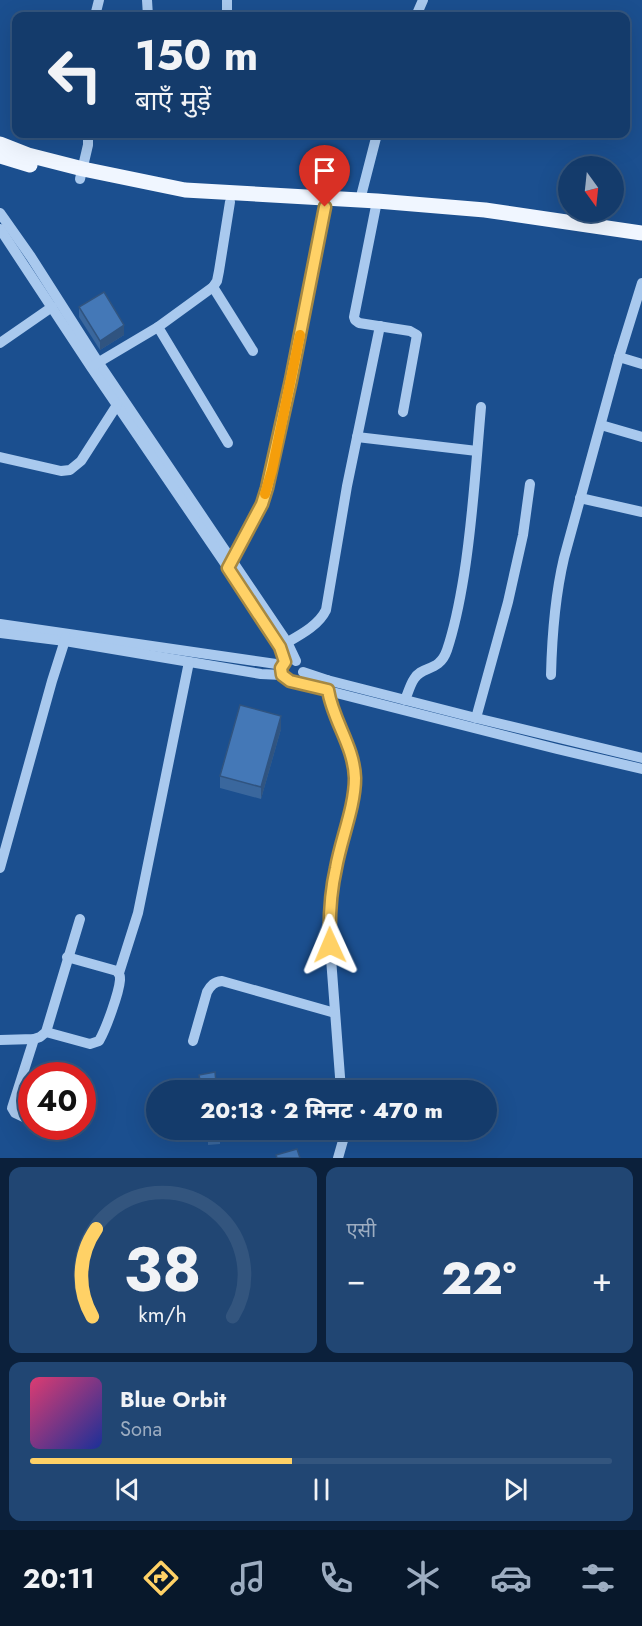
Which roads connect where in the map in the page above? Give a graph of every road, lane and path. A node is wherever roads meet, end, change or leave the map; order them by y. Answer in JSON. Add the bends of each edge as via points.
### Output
{"nodes":[{"id":1,"x":88,"y":138,"type":"edge"},
{"id":2,"x":376,"y":138,"type":"edge"},
{"id":3,"x":0,"y":144,"type":"edge"},
{"id":4,"x":0,"y":156,"type":"edge"},
{"id":5,"x":82,"y":174,"type":"junction"},
{"id":6,"x":360,"y":200,"type":"junction"},
{"id":7,"x":230,"y":202,"type":"junction"},
{"id":8,"x":326,"y":202,"type":"junction"},
{"id":9,"x":376,"y":205,"type":"junction"},
{"id":10,"x":0,"y":213,"type":"edge"},
{"id":11,"x":0,"y":229,"type":"edge"},
{"id":12,"x":642,"y":233,"type":"edge"},
{"id":13,"x":642,"y":243,"type":"edge"},
{"id":14,"x":642,"y":283,"type":"edge"},
{"id":15,"x":213,"y":287,"type":"junction"},
{"id":16,"x":52,"y":307,"type":"junction"},
{"id":17,"x":380,"y":326,"type":"junction"},
{"id":18,"x":158,"y":327,"type":"junction"},
{"id":19,"x":0,"y":343,"type":"edge"},
{"id":20,"x":253,"y":351,"type":"dead end"},
{"id":21,"x":620,"y":357,"type":"junction"},
{"id":22,"x":95,"y":364,"type":"junction"},
{"id":23,"x":642,"y":364,"type":"edge"},
{"id":24,"x":117,"y":405,"type":"junction"},
{"id":25,"x":481,"y":407,"type":"dead end"},
{"id":26,"x":403,"y":412,"type":"dead end"},
{"id":27,"x":601,"y":425,"type":"junction"},
{"id":28,"x":357,"y":437,"type":"junction"},
{"id":29,"x":642,"y":437,"type":"edge"},
{"id":30,"x":228,"y":443,"type":"dead end"},
{"id":31,"x":477,"y":451,"type":"junction"},
{"id":32,"x":0,"y":457,"type":"edge"},
{"id":33,"x":530,"y":484,"type":"dead end"},
{"id":34,"x":580,"y":498,"type":"junction"},
{"id":35,"x":642,"y":512,"type":"edge"},
{"id":36,"x":230,"y":564,"type":"junction"},
{"id":37,"x":0,"y":624,"type":"edge"},
{"id":38,"x":0,"y":633,"type":"edge"},
{"id":39,"x":66,"y":638,"type":"junction"},
{"id":40,"x":283,"y":645,"type":"junction"},
{"id":41,"x":189,"y":662,"type":"junction"},
{"id":42,"x":286,"y":666,"type":"junction"},
{"id":43,"x":303,"y":672,"type":"junction"},
{"id":44,"x":550,"y":675,"type":"dead end"},
{"id":45,"x":293,"y":682,"type":"junction"},
{"id":46,"x":328,"y":685,"type":"junction"},
{"id":47,"x":405,"y":700,"type":"junction"},
{"id":48,"x":476,"y":718,"type":"junction"},
{"id":49,"x":642,"y":759,"type":"edge"},
{"id":50,"x":642,"y":769,"type":"edge"},
{"id":51,"x":0,"y":868,"type":"edge"},
{"id":52,"x":80,"y":919,"type":"dead end"},
{"id":53,"x":67,"y":957,"type":"junction"},
{"id":54,"x":119,"y":973,"type":"junction"},
{"id":55,"x":334,"y":1013,"type":"junction"},
{"id":56,"x":46,"y":1032,"type":"junction"},
{"id":57,"x":34,"y":1039,"type":"junction"},
{"id":58,"x":0,"y":1040,"type":"edge"},
{"id":59,"x":193,"y":1041,"type":"dead end"},
{"id":60,"x":27,"y":1062,"type":"edge"},
{"id":61,"x":340,"y":1080,"type":"edge"},
{"id":62,"x":18,"y":1089,"type":"edge"},
{"id":63,"x":18,"y":1114,"type":"edge"},
{"id":64,"x":343,"y":1140,"type":"edge"},
{"id":65,"x":338,"y":1158,"type":"edge"}],
"edges":[{"from":1,"to":5,"type":"street"},
{"from":2,"to":6,"type":"street"},
{"from":3,"to":5,"type":"main road"},
{"from":4,"to":5,"type":"main road"},
{"from":5,"to":7,"type":"main road","via":[[184,199]]},
{"from":5,"to":8,"type":"main road","via":[[185,190]]},
{"from":6,"to":8,"type":"main road"},
{"from":6,"to":9,"type":"main road"},
{"from":7,"to":8,"type":"main road"},
{"from":7,"to":15,"type":"street"},
{"from":8,"to":9,"type":"main road"},
{"from":8,"to":36,"type":"street","via":[[267,488]]},
{"from":9,"to":12,"type":"main road","via":[[485,210]]},
{"from":9,"to":13,"type":"main road"},
{"from":9,"to":17,"type":"street","via":[[354,317],[359,323]]},
{"from":10,"to":22,"type":"street"},
{"from":11,"to":16,"type":"street"},
{"from":14,"to":21,"type":"street"},
{"from":15,"to":18,"type":"street"},
{"from":15,"to":20,"type":"street"},
{"from":16,"to":19,"type":"street"},
{"from":16,"to":22,"type":"street"},
{"from":17,"to":26,"type":"street","via":[[417,335]]},
{"from":17,"to":28,"type":"street"},
{"from":18,"to":22,"type":"street"},
{"from":18,"to":30,"type":"street"},
{"from":21,"to":23,"type":"street"},
{"from":21,"to":27,"type":"street"},
{"from":22,"to":24,"type":"street"},
{"from":22,"to":36,"type":"street"},
{"from":24,"to":32,"type":"street","via":[[81,461],[70,470]]},
{"from":24,"to":36,"type":"street"},
{"from":25,"to":31,"type":"street"},
{"from":27,"to":29,"type":"street"},
{"from":27,"to":34,"type":"street"},
{"from":28,"to":31,"type":"street"},
{"from":28,"to":40,"type":"street","via":[[326,610],[317,622]]},
{"from":31,"to":47,"type":"street","via":[[468,550],[447,651],[438,664],[414,678]]},
{"from":33,"to":48,"type":"street","via":[[523,535]]},
{"from":34,"to":35,"type":"street"},
{"from":34,"to":44,"type":"street","via":[[558,582]]},
{"from":36,"to":40,"type":"street"},
{"from":37,"to":39,"type":"street"},
{"from":38,"to":39,"type":"street"},
{"from":39,"to":41,"type":"street"},
{"from":39,"to":42,"type":"street"},
{"from":39,"to":51,"type":"street"},
{"from":40,"to":42,"type":"street"},
{"from":41,"to":42,"type":"street","via":[[261,674]]},
{"from":41,"to":54,"type":"street","via":[[138,913]]},
{"from":42,"to":43,"type":"street","via":[[301,665]]},
{"from":42,"to":45,"type":"street","via":[[286,680]]},
{"from":43,"to":45,"type":"street"},
{"from":43,"to":46,"type":"street"},
{"from":45,"to":46,"type":"street"},
{"from":46,"to":47,"type":"street"},
{"from":46,"to":50,"type":"street"},
{"from":46,"to":55,"type":"street","via":[[332,710],[349,748],[355,776],[329,907]]},
{"from":47,"to":48,"type":"street"},
{"from":48,"to":49,"type":"street"},
{"from":52,"to":53,"type":"street"},
{"from":53,"to":54,"type":"street"},
{"from":53,"to":56,"type":"street"},
{"from":54,"to":56,"type":"street","via":[[120,982],[99,1041],[90,1044]]},
{"from":55,"to":59,"type":"street","via":[[215,982],[207,992]]},
{"from":55,"to":61,"type":"street"},
{"from":56,"to":57,"type":"street"},
{"from":57,"to":58,"type":"street"},
{"from":57,"to":60,"type":"street"},
{"from":62,"to":63,"type":"street","via":[[12,1108]]},
{"from":64,"to":65,"type":"street"}]}
